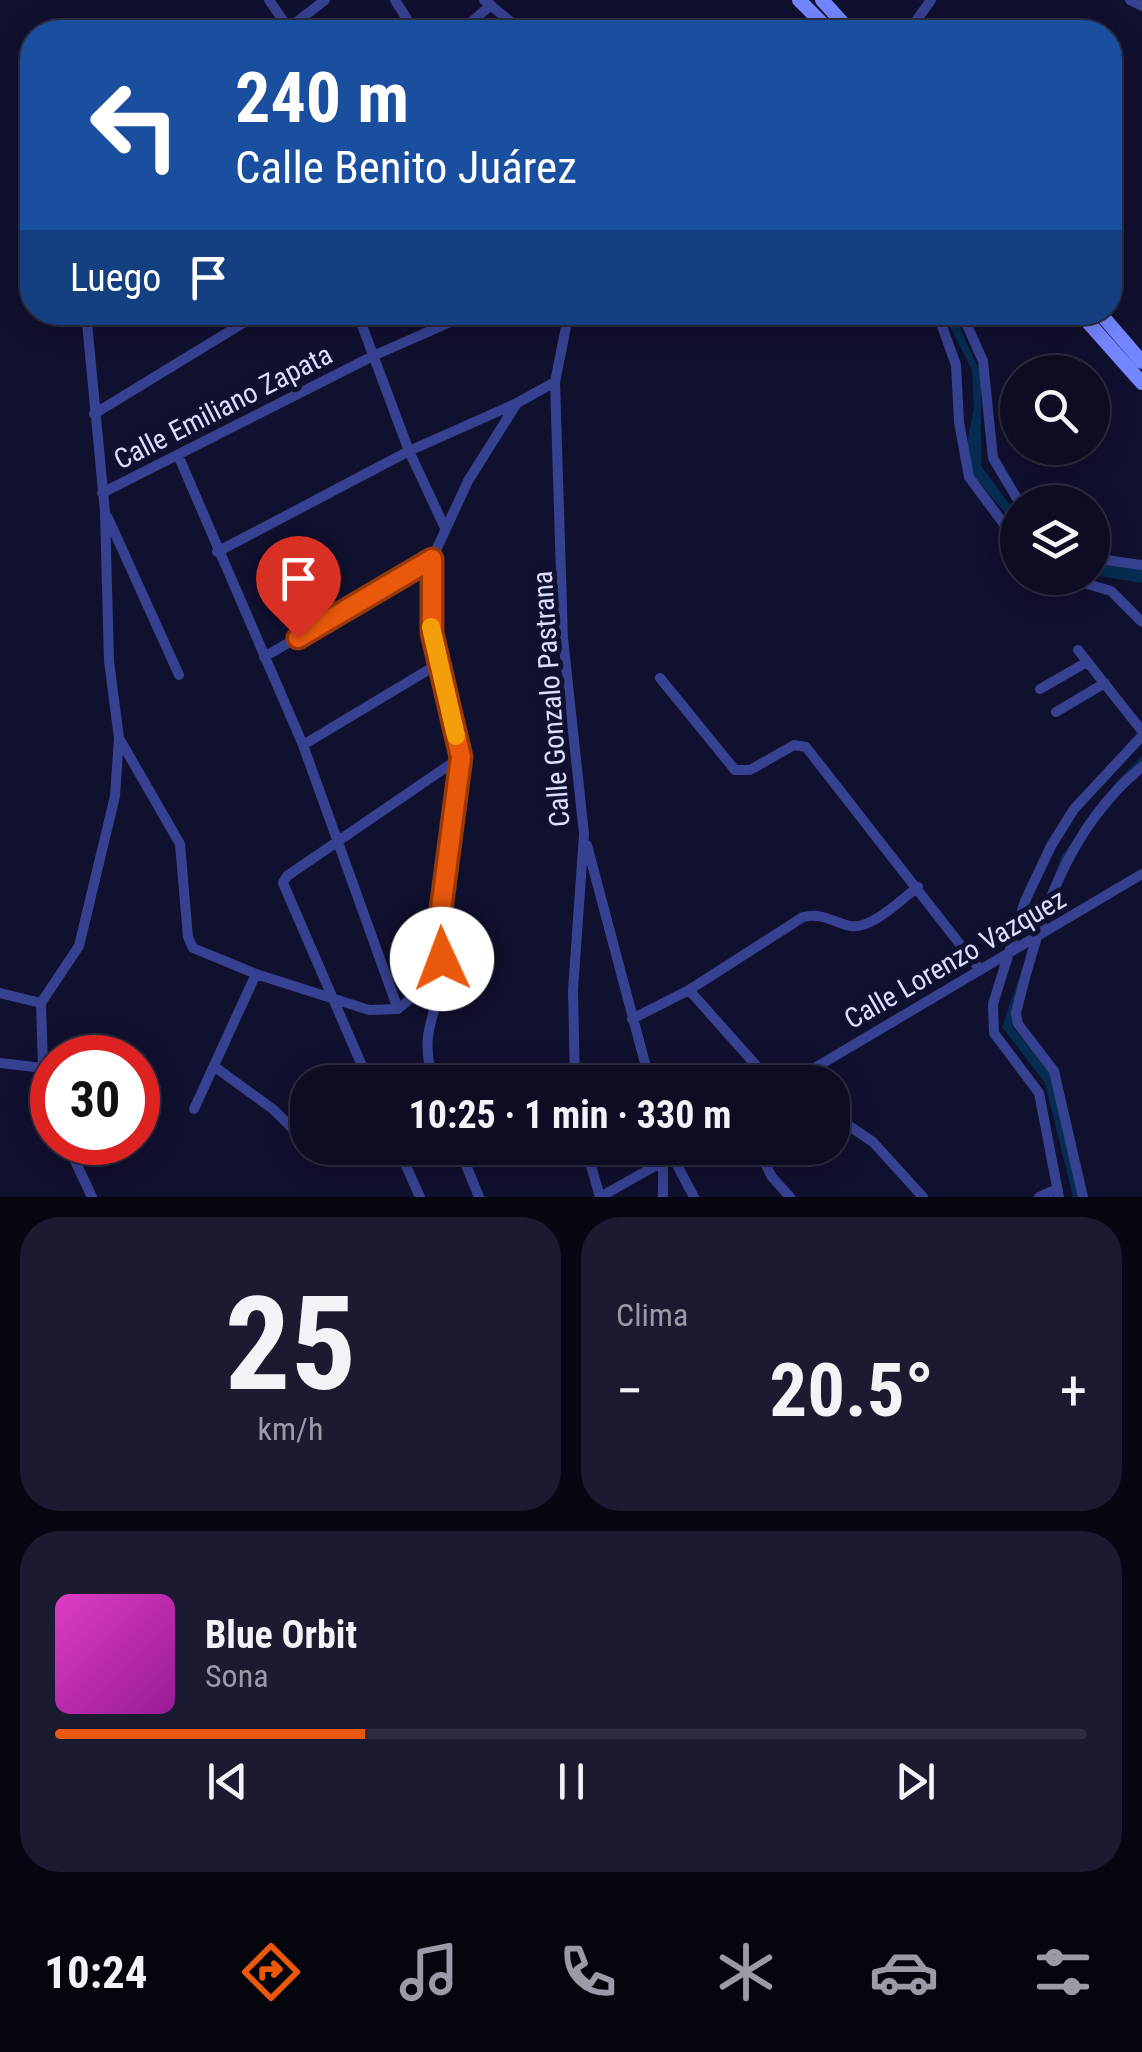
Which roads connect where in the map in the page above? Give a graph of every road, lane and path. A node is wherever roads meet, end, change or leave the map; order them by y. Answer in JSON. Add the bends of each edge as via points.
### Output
{"nodes":[{"id":1,"x":325,"y":0,"type":"edge"},
{"id":2,"x":799,"y":0,"type":"edge"},
{"id":3,"x":822,"y":0,"type":"edge"},
{"id":4,"x":1130,"y":0,"type":"edge"},
{"id":5,"x":488,"y":2,"type":"edge"},
{"id":6,"x":1142,"y":6,"type":"edge"},
{"id":7,"x":302,"y":20,"type":"edge"},
{"id":8,"x":508,"y":20,"type":"edge"},
{"id":9,"x":819,"y":20,"type":"edge"},
{"id":10,"x":840,"y":20,"type":"edge"},
{"id":11,"x":87,"y":325,"type":"edge"},
{"id":12,"x":235,"y":325,"type":"edge"},
{"id":13,"x":241,"y":325,"type":"edge"},
{"id":14,"x":362,"y":325,"type":"edge"},
{"id":15,"x":443,"y":325,"type":"edge"},
{"id":16,"x":566,"y":325,"type":"edge"},
{"id":17,"x":942,"y":325,"type":"edge"},
{"id":18,"x":968,"y":325,"type":"edge"},
{"id":19,"x":1090,"y":325,"type":"edge"},
{"id":20,"x":1110,"y":325,"type":"edge"},
{"id":21,"x":236,"y":328,"type":"junction"},
{"id":22,"x":373,"y":356,"type":"junction"},
{"id":23,"x":1142,"y":362,"type":"edge"},
{"id":24,"x":554,"y":382,"type":"junction"},
{"id":25,"x":1142,"y":384,"type":"edge"},
{"id":26,"x":518,"y":403,"type":"junction"},
{"id":27,"x":94,"y":414,"type":"junction"},
{"id":28,"x":409,"y":452,"type":"junction"},
{"id":29,"x":178,"y":455,"type":"junction"},
{"id":30,"x":1010,"y":485,"type":"edge"},
{"id":31,"x":102,"y":493,"type":"junction"},
{"id":32,"x":105,"y":512,"type":"junction"},
{"id":33,"x":1000,"y":519,"type":"edge"},
{"id":34,"x":444,"y":526,"type":"junction"},
{"id":35,"x":217,"y":552,"type":"junction"},
{"id":36,"x":432,"y":559,"type":"junction"},
{"id":37,"x":1110,"y":561,"type":"edge"},
{"id":38,"x":1142,"y":565,"type":"edge"},
{"id":39,"x":1110,"y":591,"type":"edge"},
{"id":40,"x":1142,"y":622,"type":"edge"},
{"id":41,"x":1078,"y":650,"type":"dead end"},
{"id":42,"x":264,"y":657,"type":"junction"},
{"id":43,"x":1088,"y":662,"type":"junction"},
{"id":44,"x":438,"y":664,"type":"junction"},
{"id":45,"x":179,"y":675,"type":"dead end"},
{"id":46,"x":660,"y":678,"type":"dead end"},
{"id":47,"x":1104,"y":682,"type":"junction"},
{"id":48,"x":1040,"y":689,"type":"dead end"},
{"id":49,"x":1056,"y":712,"type":"dead end"},
{"id":50,"x":1142,"y":734,"type":"edge"},
{"id":51,"x":119,"y":738,"type":"junction"},
{"id":52,"x":304,"y":744,"type":"junction"},
{"id":53,"x":461,"y":757,"type":"junction"},
{"id":54,"x":1142,"y":767,"type":"edge"},
{"id":55,"x":584,"y":834,"type":"junction"},
{"id":56,"x":338,"y":841,"type":"junction"},
{"id":57,"x":1142,"y":874,"type":"edge"},
{"id":58,"x":918,"y":886,"type":"junction"},
{"id":59,"x":1036,"y":937,"type":"junction"},
{"id":60,"x":437,"y":940,"type":"junction"},
{"id":61,"x":1013,"y":950,"type":"junction"},
{"id":62,"x":980,"y":970,"type":"junction"},
{"id":63,"x":256,"y":974,"type":"junction"},
{"id":64,"x":688,"y":990,"type":"junction"},
{"id":65,"x":0,"y":992,"type":"edge"},
{"id":66,"x":331,"y":998,"type":"junction"},
{"id":67,"x":40,"y":1003,"type":"junction"},
{"id":68,"x":398,"y":1009,"type":"junction"},
{"id":69,"x":632,"y":1020,"type":"junction"},
{"id":70,"x":41,"y":1035,"type":"edge"},
{"id":71,"x":0,"y":1063,"type":"edge"},
{"id":72,"x":361,"y":1065,"type":"edge"},
{"id":73,"x":429,"y":1065,"type":"edge"},
{"id":74,"x":575,"y":1065,"type":"edge"},
{"id":75,"x":645,"y":1065,"type":"edge"},
{"id":76,"x":756,"y":1065,"type":"edge"},
{"id":77,"x":819,"y":1065,"type":"edge"},
{"id":78,"x":30,"y":1066,"type":"edge"},
{"id":79,"x":215,"y":1067,"type":"junction"},
{"id":80,"x":194,"y":1109,"type":"dead end"},
{"id":81,"x":290,"y":1126,"type":"edge"},
{"id":82,"x":850,"y":1126,"type":"edge"},
{"id":83,"x":77,"y":1165,"type":"edge"},
{"id":84,"x":406,"y":1165,"type":"edge"},
{"id":85,"x":466,"y":1165,"type":"edge"},
{"id":86,"x":591,"y":1165,"type":"edge"},
{"id":87,"x":652,"y":1165,"type":"edge"},
{"id":88,"x":666,"y":1165,"type":"edge"},
{"id":89,"x":673,"y":1165,"type":"edge"},
{"id":90,"x":766,"y":1165,"type":"edge"},
{"id":91,"x":1058,"y":1193,"type":"edge"},
{"id":92,"x":92,"y":1197,"type":"edge"},
{"id":93,"x":420,"y":1197,"type":"edge"},
{"id":94,"x":479,"y":1197,"type":"edge"},
{"id":95,"x":600,"y":1197,"type":"edge"},
{"id":96,"x":663,"y":1197,"type":"edge"},
{"id":97,"x":694,"y":1197,"type":"edge"},
{"id":98,"x":790,"y":1197,"type":"edge"},
{"id":99,"x":923,"y":1197,"type":"edge"},
{"id":100,"x":1038,"y":1197,"type":"edge"},
{"id":101,"x":1082,"y":1197,"type":"edge"}],
"edges":[{"from":1,"to":7,"type":"street"},
{"from":2,"to":9,"type":"main road"},
{"from":3,"to":10,"type":"main road"},
{"from":4,"to":6,"type":"street"},
{"from":5,"to":8,"type":"street"},
{"from":11,"to":27,"type":"street"},
{"from":12,"to":21,"type":"street"},
{"from":13,"to":21,"type":"street"},
{"from":14,"to":22,"type":"street"},
{"from":15,"to":22,"type":"street","name":"Calle Emiliano Zapata"},
{"from":16,"to":24,"type":"street","name":"Calle Gonzalo Pastrana"},
{"from":17,"to":33,"type":"street","via":[[956,365],[969,476]]},
{"from":18,"to":30,"type":"street","via":[[983,361],[993,458]]},
{"from":19,"to":25,"type":"main road"},
{"from":20,"to":23,"type":"main road"},
{"from":21,"to":27,"type":"street"},
{"from":22,"to":28,"type":"street"},
{"from":22,"to":29,"type":"street","name":"Calle Emiliano Zapata"},
{"from":24,"to":26,"type":"street"},
{"from":24,"to":55,"type":"street","name":"Calle Gonzalo Pastrana","via":[[564,638]]},
{"from":26,"to":28,"type":"street"},
{"from":26,"to":34,"type":"street"},
{"from":27,"to":31,"type":"street"},
{"from":28,"to":34,"type":"street"},
{"from":28,"to":35,"type":"street"},
{"from":29,"to":31,"type":"street","name":"Calle Emiliano Zapata"},
{"from":29,"to":35,"type":"street"},
{"from":31,"to":32,"type":"street"},
{"from":32,"to":45,"type":"street"},
{"from":32,"to":51,"type":"street"},
{"from":34,"to":36,"type":"street"},
{"from":35,"to":42,"type":"street"},
{"from":36,"to":42,"type":"street"},
{"from":36,"to":44,"type":"street","via":[[430,618]]},
{"from":37,"to":38,"type":"street"},
{"from":39,"to":40,"type":"street"},
{"from":41,"to":43,"type":"street"},
{"from":42,"to":52,"type":"street"},
{"from":43,"to":47,"type":"street"},
{"from":43,"to":48,"type":"street"},
{"from":44,"to":52,"type":"street"},
{"from":44,"to":53,"type":"street"},
{"from":46,"to":58,"type":"street","via":[[736,770],[750,770],[794,744],[806,747]]},
{"from":47,"to":49,"type":"street"},
{"from":47,"to":50,"type":"street"},
{"from":50,"to":61,"type":"street","via":[[1074,809],[1051,846],[1034,877]]},
{"from":51,"to":63,"type":"street","via":[[180,844],[190,943],[197,952]]},
{"from":51,"to":67,"type":"street","via":[[115,796],[79,946]]},
{"from":52,"to":56,"type":"street"},
{"from":53,"to":56,"type":"street"},
{"from":53,"to":60,"type":"street"},
{"from":54,"to":59,"type":"street","via":[[1066,860]]},
{"from":55,"to":69,"type":"street"},
{"from":55,"to":74,"type":"street","name":"Calle Gonzalo Pastrana"},
{"from":56,"to":66,"type":"street","via":[[283,883]]},
{"from":56,"to":68,"type":"street"},
{"from":57,"to":59,"type":"street","name":"Calle Lorenzo Vazquez"},
{"from":58,"to":62,"type":"street"},
{"from":58,"to":64,"type":"street","via":[[863,925],[804,917]]},
{"from":59,"to":61,"type":"street","name":"Calle Lorenzo Vazquez"},
{"from":59,"to":101,"type":"street","via":[[1016,1014],[1054,1071]]},
{"from":60,"to":68,"type":"street","via":[[421,990]]},
{"from":60,"to":73,"type":"street","via":[[443,987],[428,1023]]},
{"from":61,"to":62,"type":"street","name":"Calle Lorenzo Vazquez"},
{"from":61,"to":91,"type":"street","via":[[992,1004],[991,1026],[1039,1094]]},
{"from":62,"to":77,"type":"street","name":"Calle Lorenzo Vazquez"},
{"from":63,"to":66,"type":"street"},
{"from":63,"to":79,"type":"street"},
{"from":64,"to":69,"type":"street"},
{"from":64,"to":76,"type":"street"},
{"from":65,"to":67,"type":"street"},
{"from":66,"to":68,"type":"street","via":[[369,1010]]},
{"from":66,"to":72,"type":"street"},
{"from":67,"to":70,"type":"street"},
{"from":69,"to":75,"type":"street"},
{"from":71,"to":78,"type":"street"},
{"from":79,"to":80,"type":"street"},
{"from":79,"to":81,"type":"street"},
{"from":82,"to":99,"type":"street"},
{"from":83,"to":92,"type":"street"},
{"from":84,"to":93,"type":"street"},
{"from":85,"to":94,"type":"street"},
{"from":86,"to":95,"type":"street"},
{"from":87,"to":95,"type":"street"},
{"from":88,"to":96,"type":"street"},
{"from":89,"to":97,"type":"street"},
{"from":90,"to":98,"type":"street"},
{"from":91,"to":100,"type":"street"}]}
